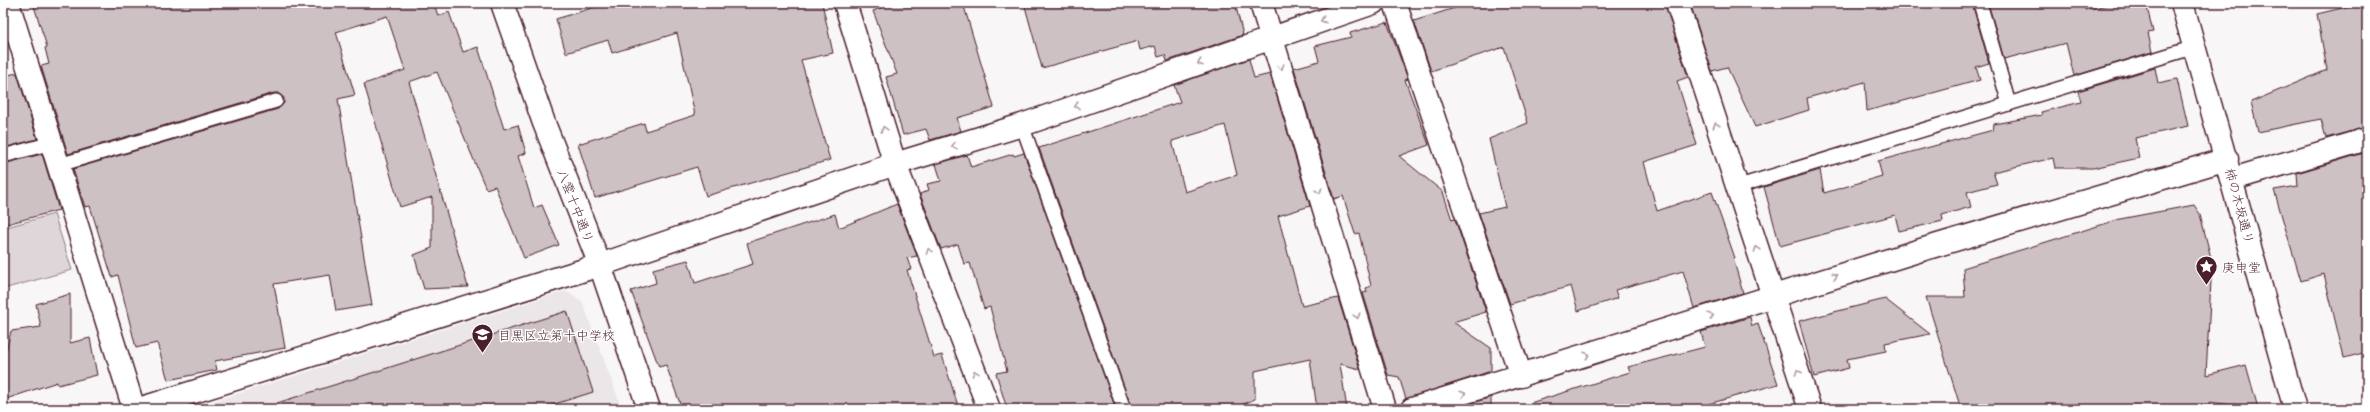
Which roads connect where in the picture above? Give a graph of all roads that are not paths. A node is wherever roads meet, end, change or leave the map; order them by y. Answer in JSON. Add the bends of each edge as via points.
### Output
{"nodes":[{"id":1,"x":8,"y":3,"type":"edge"},
{"id":2,"x":502,"y":3,"type":"edge"},
{"id":3,"x":845,"y":3,"type":"edge"},
{"id":4,"x":1261,"y":3,"type":"edge"},
{"id":5,"x":1373,"y":3,"type":"edge"},
{"id":6,"x":1395,"y":3,"type":"edge"},
{"id":7,"x":1676,"y":3,"type":"edge"},
{"id":8,"x":1980,"y":3,"type":"edge"},
{"id":9,"x":2182,"y":3,"type":"edge"},
{"id":10,"x":1272,"y":38,"type":"junction"},
{"id":11,"x":2195,"y":47,"type":"junction"},
{"id":12,"x":276,"y":101,"type":"dead end"},
{"id":13,"x":2009,"y":104,"type":"junction"},
{"id":14,"x":1022,"y":125,"type":"junction"},
{"id":15,"x":2367,"y":139,"type":"edge"},
{"id":16,"x":52,"y":143,"type":"junction"},
{"id":17,"x":3,"y":156,"type":"edge"},
{"id":18,"x":895,"y":164,"type":"junction"},
{"id":19,"x":59,"y":165,"type":"junction"},
{"id":20,"x":2230,"y":169,"type":"junction"},
{"id":21,"x":1736,"y":187,"type":"junction"},
{"id":22,"x":600,"y":265,"type":"junction"},
{"id":23,"x":1772,"y":296,"type":"junction"},
{"id":24,"x":1522,"y":376,"type":"junction"},
{"id":25,"x":134,"y":409,"type":"edge"},
{"id":26,"x":139,"y":409,"type":"edge"},
{"id":27,"x":649,"y":409,"type":"edge"},
{"id":28,"x":989,"y":409,"type":"edge"},
{"id":29,"x":1124,"y":409,"type":"edge"},
{"id":30,"x":1385,"y":409,"type":"edge"},
{"id":31,"x":1412,"y":409,"type":"edge"},
{"id":32,"x":1810,"y":409,"type":"edge"},
{"id":33,"x":2295,"y":409,"type":"edge"}],
"edges":[{"from":1,"to":16,"type":"street"},
{"from":2,"to":22,"type":"street","name":"八雲十中通り","via":[[544,123]]},
{"from":18,"to":3,"type":"street","one_way":true},
{"from":4,"to":10,"type":"street"},
{"from":5,"to":10,"type":"street","one_way":true},
{"from":6,"to":24,"type":"street"},
{"from":21,"to":7,"type":"street","one_way":true},
{"from":8,"to":13,"type":"lane"},
{"from":9,"to":11,"type":"street","name":"柿の木坂通り"},
{"from":10,"to":14,"type":"street","one_way":true},
{"from":10,"to":30,"type":"street","one_way":true},
{"from":11,"to":13,"type":"lane"},
{"from":11,"to":20,"type":"street","name":"柿の木坂通り"},
{"from":12,"to":19,"type":"lane"},
{"from":13,"to":21,"type":"lane"},
{"from":14,"to":18,"type":"street","one_way":true},
{"from":14,"to":29,"type":"lane"},
{"from":15,"to":20,"type":"street"},
{"from":16,"to":17,"type":"lane"},
{"from":16,"to":19,"type":"street"},
{"from":18,"to":22,"type":"street"},
{"from":28,"to":18,"type":"street","one_way":true},
{"from":19,"to":25,"type":"street"},
{"from":23,"to":20,"type":"street","one_way":true},
{"from":20,"to":33,"type":"street","name":"柿の木坂通り"},
{"from":23,"to":21,"type":"street","one_way":true},
{"from":22,"to":26,"type":"street"},
{"from":22,"to":27,"type":"street","name":"八雲十中通り"},
{"from":24,"to":23,"type":"street","one_way":true},
{"from":32,"to":23,"type":"street","one_way":true},
{"from":31,"to":24,"type":"street","one_way":true}]}
